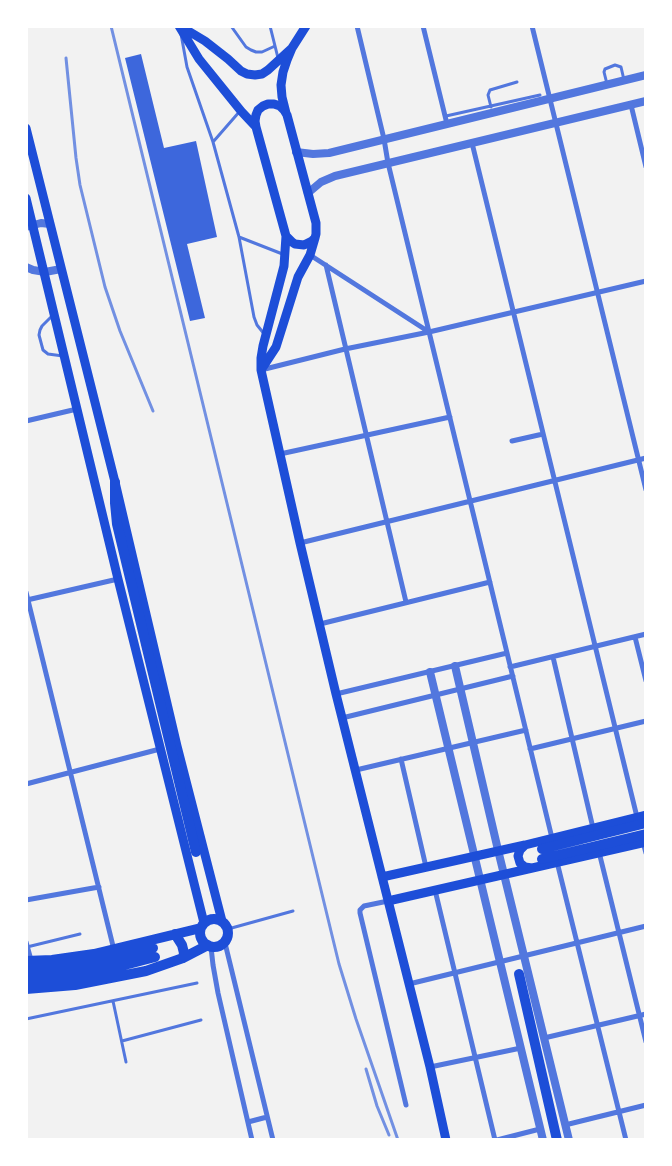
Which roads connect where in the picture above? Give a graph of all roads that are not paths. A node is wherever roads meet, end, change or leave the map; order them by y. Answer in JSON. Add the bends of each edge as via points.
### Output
{"nodes":[{"id":1,"x":179,"y":26,"type":"edge"},
{"id":2,"x":231,"y":26,"type":"edge"},
{"id":3,"x":270,"y":26,"type":"edge"},
{"id":4,"x":306,"y":26,"type":"edge"},
{"id":5,"x":357,"y":26,"type":"edge"},
{"id":6,"x":423,"y":26,"type":"edge"},
{"id":7,"x":532,"y":26,"type":"edge"},
{"id":8,"x":275,"y":46,"type":"junction"},
{"id":9,"x":292,"y":48,"type":"junction"},
{"id":10,"x":278,"y":60,"type":"junction"},
{"id":11,"x":646,"y":75,"type":"edge"},
{"id":12,"x":624,"y":80,"type":"junction"},
{"id":13,"x":517,"y":82,"type":"dead end"},
{"id":14,"x":607,"y":85,"type":"junction"},
{"id":15,"x":540,"y":95,"type":"dead end"},
{"id":16,"x":549,"y":99,"type":"junction"},
{"id":17,"x":646,"y":102,"type":"edge"},
{"id":18,"x":631,"y":105,"type":"junction"},
{"id":19,"x":491,"y":110,"type":"junction"},
{"id":20,"x":241,"y":111,"type":"junction"},
{"id":21,"x":287,"y":115,"type":"junction"},
{"id":22,"x":446,"y":120,"type":"junction"},
{"id":23,"x":555,"y":123,"type":"junction"},
{"id":24,"x":256,"y":127,"type":"junction"},
{"id":25,"x":26,"y":128,"type":"edge"},
{"id":26,"x":384,"y":139,"type":"junction"},
{"id":27,"x":213,"y":142,"type":"junction"},
{"id":28,"x":472,"y":143,"type":"junction"},
{"id":29,"x":296,"y":152,"type":"junction"},
{"id":30,"x":388,"y":163,"type":"junction"},
{"id":31,"x":646,"y":167,"type":"edge"},
{"id":32,"x":308,"y":193,"type":"junction"},
{"id":33,"x":26,"y":198,"type":"edge"},
{"id":34,"x":50,"y":224,"type":"junction"},
{"id":35,"x":30,"y":226,"type":"edge"},
{"id":36,"x":286,"y":236,"type":"junction"},
{"id":37,"x":239,"y":237,"type":"junction"},
{"id":38,"x":314,"y":238,"type":"junction"},
{"id":39,"x":285,"y":255,"type":"junction"},
{"id":40,"x":310,"y":255,"type":"junction"},
{"id":41,"x":326,"y":266,"type":"junction"},
{"id":42,"x":26,"y":267,"type":"edge"},
{"id":43,"x":61,"y":269,"type":"junction"},
{"id":44,"x":45,"y":272,"type":"junction"},
{"id":45,"x":646,"y":281,"type":"edge"},
{"id":46,"x":597,"y":292,"type":"junction"},
{"id":47,"x":513,"y":312,"type":"junction"},
{"id":48,"x":55,"y":314,"type":"junction"},
{"id":49,"x":429,"y":332,"type":"junction"},
{"id":50,"x":266,"y":335,"type":"junction"},
{"id":51,"x":345,"y":350,"type":"junction"},
{"id":52,"x":65,"y":357,"type":"junction"},
{"id":53,"x":261,"y":370,"type":"junction"},
{"id":54,"x":77,"y":409,"type":"junction"},
{"id":55,"x":450,"y":417,"type":"junction"},
{"id":56,"x":26,"y":421,"type":"edge"},
{"id":57,"x":543,"y":434,"type":"junction"},
{"id":58,"x":366,"y":435,"type":"junction"},
{"id":59,"x":512,"y":441,"type":"dead end"},
{"id":60,"x":280,"y":454,"type":"junction"},
{"id":61,"x":646,"y":458,"type":"edge"},
{"id":62,"x":638,"y":460,"type":"junction"},
{"id":63,"x":554,"y":480,"type":"junction"},
{"id":64,"x":114,"y":482,"type":"junction"},
{"id":65,"x":646,"y":490,"type":"edge"},
{"id":66,"x":470,"y":501,"type":"junction"},
{"id":67,"x":386,"y":522,"type":"junction"},
{"id":68,"x":300,"y":543,"type":"junction"},
{"id":69,"x":118,"y":578,"type":"junction"},
{"id":70,"x":490,"y":582,"type":"junction"},
{"id":71,"x":26,"y":592,"type":"edge"},
{"id":72,"x":27,"y":600,"type":"edge"},
{"id":73,"x":406,"y":602,"type":"junction"},
{"id":74,"x":320,"y":624,"type":"junction"},
{"id":75,"x":646,"y":634,"type":"edge"},
{"id":76,"x":635,"y":637,"type":"junction"},
{"id":77,"x":595,"y":646,"type":"junction"},
{"id":78,"x":507,"y":653,"type":"junction"},
{"id":79,"x":554,"y":657,"type":"junction"},
{"id":80,"x":455,"y":666,"type":"junction"},
{"id":81,"x":510,"y":667,"type":"junction"},
{"id":82,"x":430,"y":672,"type":"junction"},
{"id":83,"x":513,"y":676,"type":"junction"},
{"id":84,"x":646,"y":681,"type":"edge"},
{"id":85,"x":461,"y":689,"type":"junction"},
{"id":86,"x":336,"y":694,"type":"junction"},
{"id":87,"x":436,"y":695,"type":"junction"},
{"id":88,"x":342,"y":718,"type":"junction"},
{"id":89,"x":646,"y":721,"type":"edge"},
{"id":90,"x":615,"y":728,"type":"junction"},
{"id":91,"x":526,"y":730,"type":"junction"},
{"id":92,"x":572,"y":739,"type":"junction"},
{"id":93,"x":474,"y":742,"type":"junction"},
{"id":94,"x":449,"y":748,"type":"junction"},
{"id":95,"x":530,"y":749,"type":"junction"},
{"id":96,"x":160,"y":750,"type":"junction"},
{"id":97,"x":402,"y":759,"type":"junction"},
{"id":98,"x":356,"y":770,"type":"junction"},
{"id":99,"x":70,"y":773,"type":"junction"},
{"id":100,"x":26,"y":784,"type":"edge"},
{"id":101,"x":643,"y":818,"type":"edge"},
{"id":102,"x":593,"y":828,"type":"junction"},
{"id":103,"x":552,"y":838,"type":"junction"},
{"id":104,"x":645,"y":839,"type":"edge"},
{"id":105,"x":525,"y":845,"type":"junction"},
{"id":106,"x":498,"y":850,"type":"junction"},
{"id":107,"x":196,"y":852,"type":"dead end"},
{"id":108,"x":599,"y":852,"type":"junction"},
{"id":109,"x":646,"y":853,"type":"edge"},
{"id":110,"x":475,"y":856,"type":"junction"},
{"id":111,"x":557,"y":862,"type":"junction"},
{"id":112,"x":426,"y":867,"type":"junction"},
{"id":113,"x":532,"y":868,"type":"junction"},
{"id":114,"x":504,"y":874,"type":"junction"},
{"id":115,"x":382,"y":877,"type":"junction"},
{"id":116,"x":480,"y":880,"type":"junction"},
{"id":117,"x":212,"y":883,"type":"junction"},
{"id":118,"x":99,"y":887,"type":"junction"},
{"id":119,"x":195,"y":887,"type":"junction"},
{"id":120,"x":435,"y":890,"type":"junction"},
{"id":121,"x":26,"y":900,"type":"edge"},
{"id":122,"x":388,"y":901,"type":"junction"},
{"id":123,"x":294,"y":911,"type":"dead end"},
{"id":124,"x":203,"y":925,"type":"junction"},
{"id":125,"x":225,"y":925,"type":"junction"},
{"id":126,"x":646,"y":926,"type":"edge"},
{"id":127,"x":619,"y":933,"type":"junction"},
{"id":128,"x":80,"y":934,"type":"dead end"},
{"id":129,"x":175,"y":934,"type":"junction"},
{"id":130,"x":225,"y":943,"type":"junction"},
{"id":131,"x":577,"y":943,"type":"junction"},
{"id":132,"x":27,"y":944,"type":"edge"},
{"id":133,"x":209,"y":946,"type":"junction"},
{"id":134,"x":114,"y":950,"type":"junction"},
{"id":135,"x":524,"y":956,"type":"junction"},
{"id":136,"x":183,"y":958,"type":"junction"},
{"id":137,"x":500,"y":962,"type":"junction"},
{"id":138,"x":28,"y":964,"type":"edge"},
{"id":139,"x":455,"y":973,"type":"junction"},
{"id":140,"x":518,"y":974,"type":"dead end"},
{"id":141,"x":26,"y":979,"type":"edge"},
{"id":142,"x":197,"y":983,"type":"dead end"},
{"id":143,"x":409,"y":984,"type":"junction"},
{"id":144,"x":26,"y":989,"type":"edge"},
{"id":145,"x":114,"y":1001,"type":"junction"},
{"id":146,"x":646,"y":1014,"type":"edge"},
{"id":147,"x":639,"y":1016,"type":"junction"},
{"id":148,"x":26,"y":1019,"type":"edge"},
{"id":149,"x":201,"y":1020,"type":"dead end"},
{"id":150,"x":597,"y":1025,"type":"junction"},
{"id":151,"x":544,"y":1038,"type":"junction"},
{"id":152,"x":122,"y":1041,"type":"junction"},
{"id":153,"x":646,"y":1042,"type":"edge"},
{"id":154,"x":521,"y":1048,"type":"junction"},
{"id":155,"x":475,"y":1058,"type":"junction"},
{"id":156,"x":126,"y":1062,"type":"dead end"},
{"id":157,"x":430,"y":1067,"type":"junction"},
{"id":158,"x":406,"y":1105,"type":"dead end"},
{"id":159,"x":646,"y":1105,"type":"edge"},
{"id":160,"x":619,"y":1112,"type":"junction"},
{"id":161,"x":267,"y":1117,"type":"junction"},
{"id":162,"x":248,"y":1122,"type":"junction"},
{"id":163,"x":565,"y":1125,"type":"junction"},
{"id":164,"x":540,"y":1129,"type":"junction"},
{"id":165,"x":252,"y":1140,"type":"edge"},
{"id":166,"x":273,"y":1140,"type":"edge"},
{"id":167,"x":446,"y":1140,"type":"edge"},
{"id":168,"x":496,"y":1140,"type":"edge"},
{"id":169,"x":543,"y":1140,"type":"edge"},
{"id":170,"x":557,"y":1140,"type":"edge"},
{"id":171,"x":569,"y":1140,"type":"edge"},
{"id":172,"x":626,"y":1140,"type":"edge"}],
"edges":[{"from":1,"to":10,"type":"main road","via":[[247,74],[262,74]]},
{"from":1,"to":20,"type":"main road","via":[[199,59]]},
{"from":1,"to":27,"type":"lane","via":[[187,67]]},
{"from":2,"to":8,"type":"lane","via":[[251,50],[262,52]]},
{"from":3,"to":8,"type":"lane"},
{"from":4,"to":9,"type":"main road"},
{"from":5,"to":26,"type":"street"},
{"from":6,"to":22,"type":"street"},
{"from":7,"to":16,"type":"street"},
{"from":8,"to":10,"type":"lane"},
{"from":9,"to":10,"type":"main road"},
{"from":9,"to":21,"type":"main road","via":[[281,85]]},
{"from":11,"to":12,"type":"street"},
{"from":12,"to":14,"type":"street"},
{"from":12,"to":14,"type":"lane","via":[[621,67],[615,65],[605,69]]},
{"from":13,"to":19,"type":"lane","via":[[490,90]]},
{"from":14,"to":16,"type":"street"},
{"from":15,"to":19,"type":"lane"},
{"from":16,"to":19,"type":"street"},
{"from":16,"to":23,"type":"street"},
{"from":17,"to":18,"type":"street"},
{"from":18,"to":23,"type":"street"},
{"from":18,"to":31,"type":"street"},
{"from":19,"to":22,"type":"street"},
{"from":20,"to":24,"type":"main road"},
{"from":20,"to":27,"type":"lane"},
{"from":21,"to":24,"type":"main road","via":[[280,106],[268,104],[258,110]]},
{"from":21,"to":29,"type":"main road"},
{"from":22,"to":26,"type":"street"},
{"from":23,"to":28,"type":"street"},
{"from":23,"to":46,"type":"street"},
{"from":24,"to":36,"type":"main road"},
{"from":25,"to":34,"type":"main road"},
{"from":26,"to":29,"type":"street","via":[[322,154]]},
{"from":26,"to":30,"type":"street"},
{"from":27,"to":37,"type":"lane"},
{"from":28,"to":30,"type":"street"},
{"from":28,"to":47,"type":"street"},
{"from":29,"to":32,"type":"main road"},
{"from":30,"to":32,"type":"street","via":[[335,176]]},
{"from":30,"to":49,"type":"street"},
{"from":32,"to":38,"type":"main road","via":[[316,222]]},
{"from":33,"to":35,"type":"main road"},
{"from":34,"to":35,"type":"street"},
{"from":34,"to":43,"type":"main road"},
{"from":35,"to":44,"type":"main road"},
{"from":36,"to":38,"type":"main road","via":[[300,245]]},
{"from":36,"to":39,"type":"main road"},
{"from":37,"to":39,"type":"lane"},
{"from":37,"to":50,"type":"lane","via":[[256,325]]},
{"from":38,"to":40,"type":"main road"},
{"from":39,"to":50,"type":"main road"},
{"from":40,"to":41,"type":"street"},
{"from":40,"to":53,"type":"main road","via":[[298,277],[276,347]]},
{"from":41,"to":49,"type":"street"},
{"from":41,"to":51,"type":"street"},
{"from":42,"to":44,"type":"street"},
{"from":43,"to":44,"type":"street"},
{"from":43,"to":64,"type":"main road"},
{"from":44,"to":48,"type":"main road"},
{"from":45,"to":46,"type":"street"},
{"from":46,"to":47,"type":"street"},
{"from":46,"to":62,"type":"street"},
{"from":47,"to":49,"type":"street"},
{"from":47,"to":57,"type":"street"},
{"from":48,"to":52,"type":"main road"},
{"from":48,"to":52,"type":"lane","via":[[42,326],[39,335],[46,353]]},
{"from":49,"to":51,"type":"street"},
{"from":49,"to":55,"type":"street"},
{"from":50,"to":53,"type":"main road","via":[[260,358]]},
{"from":51,"to":53,"type":"street"},
{"from":51,"to":58,"type":"street"},
{"from":52,"to":54,"type":"main road"},
{"from":53,"to":60,"type":"main road"},
{"from":54,"to":56,"type":"street"},
{"from":54,"to":69,"type":"main road"},
{"from":55,"to":58,"type":"street"},
{"from":55,"to":66,"type":"street"},
{"from":57,"to":59,"type":"street"},
{"from":57,"to":63,"type":"street"},
{"from":58,"to":60,"type":"street"},
{"from":58,"to":67,"type":"street"},
{"from":60,"to":68,"type":"main road"},
{"from":61,"to":62,"type":"street"},
{"from":62,"to":63,"type":"street"},
{"from":62,"to":65,"type":"street"},
{"from":63,"to":66,"type":"street"},
{"from":63,"to":77,"type":"street"},
{"from":64,"to":107,"type":"highway","via":[[117,524]]},
{"from":64,"to":117,"type":"main road"},
{"from":66,"to":67,"type":"street"},
{"from":66,"to":70,"type":"street"},
{"from":67,"to":68,"type":"street"},
{"from":67,"to":73,"type":"street"},
{"from":68,"to":74,"type":"main road"},
{"from":69,"to":72,"type":"street"},
{"from":69,"to":96,"type":"main road"},
{"from":70,"to":73,"type":"street"},
{"from":70,"to":78,"type":"street"},
{"from":71,"to":72,"type":"street"},
{"from":72,"to":99,"type":"street"},
{"from":73,"to":74,"type":"street"},
{"from":74,"to":86,"type":"main road"},
{"from":75,"to":76,"type":"street"},
{"from":76,"to":77,"type":"street"},
{"from":76,"to":84,"type":"street"},
{"from":77,"to":79,"type":"street"},
{"from":77,"to":90,"type":"street"},
{"from":78,"to":80,"type":"street"},
{"from":78,"to":81,"type":"street"},
{"from":79,"to":81,"type":"street"},
{"from":79,"to":92,"type":"street"},
{"from":80,"to":82,"type":"street"},
{"from":80,"to":85,"type":"street"},
{"from":81,"to":83,"type":"street"},
{"from":82,"to":86,"type":"street"},
{"from":82,"to":87,"type":"street"},
{"from":83,"to":85,"type":"street"},
{"from":83,"to":91,"type":"street"},
{"from":85,"to":87,"type":"street"},
{"from":85,"to":93,"type":"street"},
{"from":86,"to":88,"type":"main road"},
{"from":87,"to":88,"type":"street"},
{"from":87,"to":94,"type":"street"},
{"from":88,"to":98,"type":"main road"},
{"from":89,"to":90,"type":"street"},
{"from":90,"to":92,"type":"street"},
{"from":90,"to":101,"type":"street"},
{"from":91,"to":93,"type":"street"},
{"from":91,"to":95,"type":"street"},
{"from":92,"to":95,"type":"street"},
{"from":92,"to":102,"type":"street"},
{"from":93,"to":94,"type":"street"},
{"from":93,"to":106,"type":"street"},
{"from":94,"to":97,"type":"street"},
{"from":94,"to":110,"type":"street"},
{"from":95,"to":103,"type":"street"},
{"from":96,"to":99,"type":"street"},
{"from":96,"to":119,"type":"main road"},
{"from":97,"to":98,"type":"street"},
{"from":97,"to":112,"type":"street"},
{"from":98,"to":115,"type":"main road"},
{"from":99,"to":100,"type":"street"},
{"from":99,"to":118,"type":"street"},
{"from":101,"to":102,"type":"main road"},
{"from":101,"to":104,"type":"highway","via":[[542,854]]},
{"from":102,"to":103,"type":"main road"},
{"from":103,"to":105,"type":"main road"},
{"from":104,"to":108,"type":"main road"},
{"from":104,"to":109,"type":"street"},
{"from":105,"to":106,"type":"main road"},
{"from":105,"to":113,"type":"main road","via":[[518,856],[520,863]]},
{"from":106,"to":110,"type":"main road"},
{"from":106,"to":114,"type":"street"},
{"from":108,"to":111,"type":"main road"},
{"from":108,"to":127,"type":"street"},
{"from":110,"to":112,"type":"main road"},
{"from":110,"to":116,"type":"street"},
{"from":111,"to":113,"type":"main road"},
{"from":111,"to":131,"type":"street"},
{"from":112,"to":115,"type":"main road"},
{"from":113,"to":114,"type":"main road"},
{"from":114,"to":116,"type":"main road"},
{"from":114,"to":135,"type":"street"},
{"from":115,"to":122,"type":"main road"},
{"from":116,"to":120,"type":"main road"},
{"from":116,"to":137,"type":"street"},
{"from":117,"to":119,"type":"main road","via":[[206,887]]},
{"from":117,"to":125,"type":"main road"},
{"from":118,"to":121,"type":"street"},
{"from":118,"to":134,"type":"street"},
{"from":119,"to":124,"type":"main road"},
{"from":120,"to":122,"type":"main road"},
{"from":120,"to":139,"type":"street"},
{"from":122,"to":143,"type":"main road"},
{"from":122,"to":158,"type":"street","via":[[364,906],[360,913]]},
{"from":123,"to":125,"type":"lane"},
{"from":124,"to":125,"type":"highway","via":[[212,919]]},
{"from":124,"to":129,"type":"highway"},
{"from":124,"to":133,"type":"highway","via":[[201,938]]},
{"from":125,"to":130,"type":"highway","via":[[228,936]]},
{"from":126,"to":127,"type":"street"},
{"from":127,"to":131,"type":"street"},
{"from":127,"to":147,"type":"street"},
{"from":128,"to":132,"type":"lane"},
{"from":129,"to":134,"type":"highway"},
{"from":129,"to":136,"type":"highway","via":[[182,945]]},
{"from":130,"to":133,"type":"highway","via":[[218,947]]},
{"from":130,"to":161,"type":"street"},
{"from":131,"to":135,"type":"street"},
{"from":131,"to":150,"type":"street"},
{"from":132,"to":138,"type":"street"},
{"from":133,"to":136,"type":"highway"},
{"from":133,"to":162,"type":"street"},
{"from":134,"to":138,"type":"highway"},
{"from":135,"to":137,"type":"street"},
{"from":135,"to":151,"type":"street"},
{"from":136,"to":144,"type":"highway","via":[[119,977]]},
{"from":137,"to":139,"type":"street"},
{"from":137,"to":154,"type":"street"},
{"from":138,"to":141,"type":"highway","via":[[60,968],[154,952],[117,968]]},
{"from":139,"to":143,"type":"street"},
{"from":139,"to":155,"type":"street"},
{"from":140,"to":170,"type":"highway"},
{"from":142,"to":145,"type":"lane"},
{"from":143,"to":157,"type":"main road"},
{"from":145,"to":148,"type":"lane"},
{"from":145,"to":152,"type":"lane"},
{"from":146,"to":147,"type":"street"},
{"from":147,"to":150,"type":"street"},
{"from":147,"to":153,"type":"street"},
{"from":149,"to":152,"type":"lane"},
{"from":150,"to":151,"type":"street"},
{"from":150,"to":160,"type":"street"},
{"from":151,"to":163,"type":"street"},
{"from":152,"to":156,"type":"lane"},
{"from":154,"to":155,"type":"street"},
{"from":154,"to":164,"type":"street"},
{"from":155,"to":157,"type":"street"},
{"from":155,"to":168,"type":"street"},
{"from":157,"to":167,"type":"main road"},
{"from":159,"to":160,"type":"street"},
{"from":160,"to":163,"type":"street"},
{"from":160,"to":172,"type":"street"},
{"from":161,"to":162,"type":"street"},
{"from":161,"to":166,"type":"street"},
{"from":162,"to":165,"type":"street"},
{"from":163,"to":171,"type":"street"},
{"from":164,"to":168,"type":"street"},
{"from":164,"to":169,"type":"street"}]}
